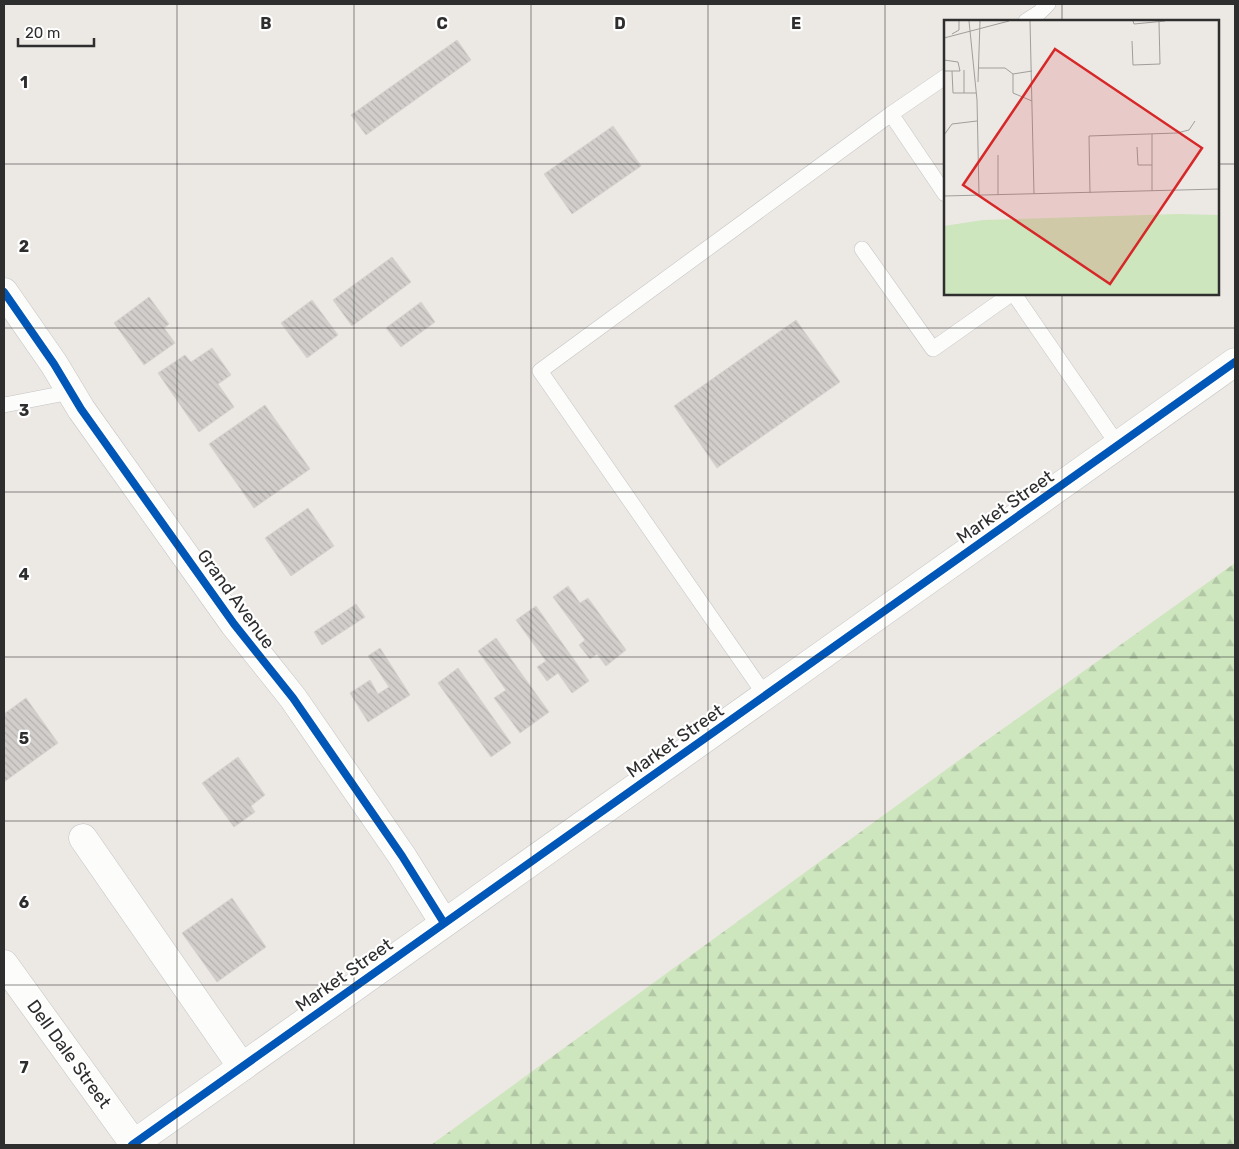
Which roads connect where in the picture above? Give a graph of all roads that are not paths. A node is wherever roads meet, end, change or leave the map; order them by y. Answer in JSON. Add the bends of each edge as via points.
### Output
{"nodes":[{"id":1,"x":1048,"y":4,"type":"edge"},
{"id":2,"x":1028,"y":20,"type":"edge"},
{"id":3,"x":944,"y":78,"type":"edge"},
{"id":4,"x":891,"y":114,"type":"junction"},
{"id":5,"x":944,"y":193,"type":"edge"},
{"id":6,"x":862,"y":249,"type":"dead end"},
{"id":7,"x":4,"y":292,"type":"edge"},
{"id":8,"x":1012,"y":295,"type":"edge"},
{"id":9,"x":1014,"y":295,"type":"edge"},
{"id":10,"x":1235,"y":362,"type":"edge"},
{"id":11,"x":71,"y":392,"type":"junction"},
{"id":12,"x":4,"y":404,"type":"edge"},
{"id":13,"x":1118,"y":445,"type":"junction"},
{"id":14,"x":765,"y":695,"type":"junction"},
{"id":15,"x":82,"y":838,"type":"dead end"},
{"id":16,"x":444,"y":923,"type":"junction"},
{"id":17,"x":4,"y":964,"type":"edge"},
{"id":18,"x":242,"y":1067,"type":"junction"},
{"id":19,"x":133,"y":1144,"type":"edge"}],
"edges":[{"from":1,"to":2,"type":"lane"},
{"from":3,"to":4,"type":"lane"},
{"from":4,"to":5,"type":"lane"},
{"from":4,"to":14,"type":"lane","via":[[540,371]]},
{"from":6,"to":8,"type":"lane","via":[[933,349]]},
{"from":7,"to":11,"type":"street","name":"Grand Avenue"},
{"from":9,"to":13,"type":"lane"},
{"from":10,"to":13,"type":"street","name":"Market Street"},
{"from":11,"to":12,"type":"lane"},
{"from":11,"to":16,"type":"street","name":"Grand Avenue","via":[[234,624],[293,698]]},
{"from":13,"to":14,"type":"street","name":"Market Street"},
{"from":14,"to":16,"type":"street","name":"Market Street"},
{"from":15,"to":18,"type":"street"},
{"from":16,"to":18,"type":"street","name":"Market Street"},
{"from":17,"to":19,"type":"street","name":"Dell Dale Street"},
{"from":18,"to":19,"type":"street","name":"Market Street"}]}
